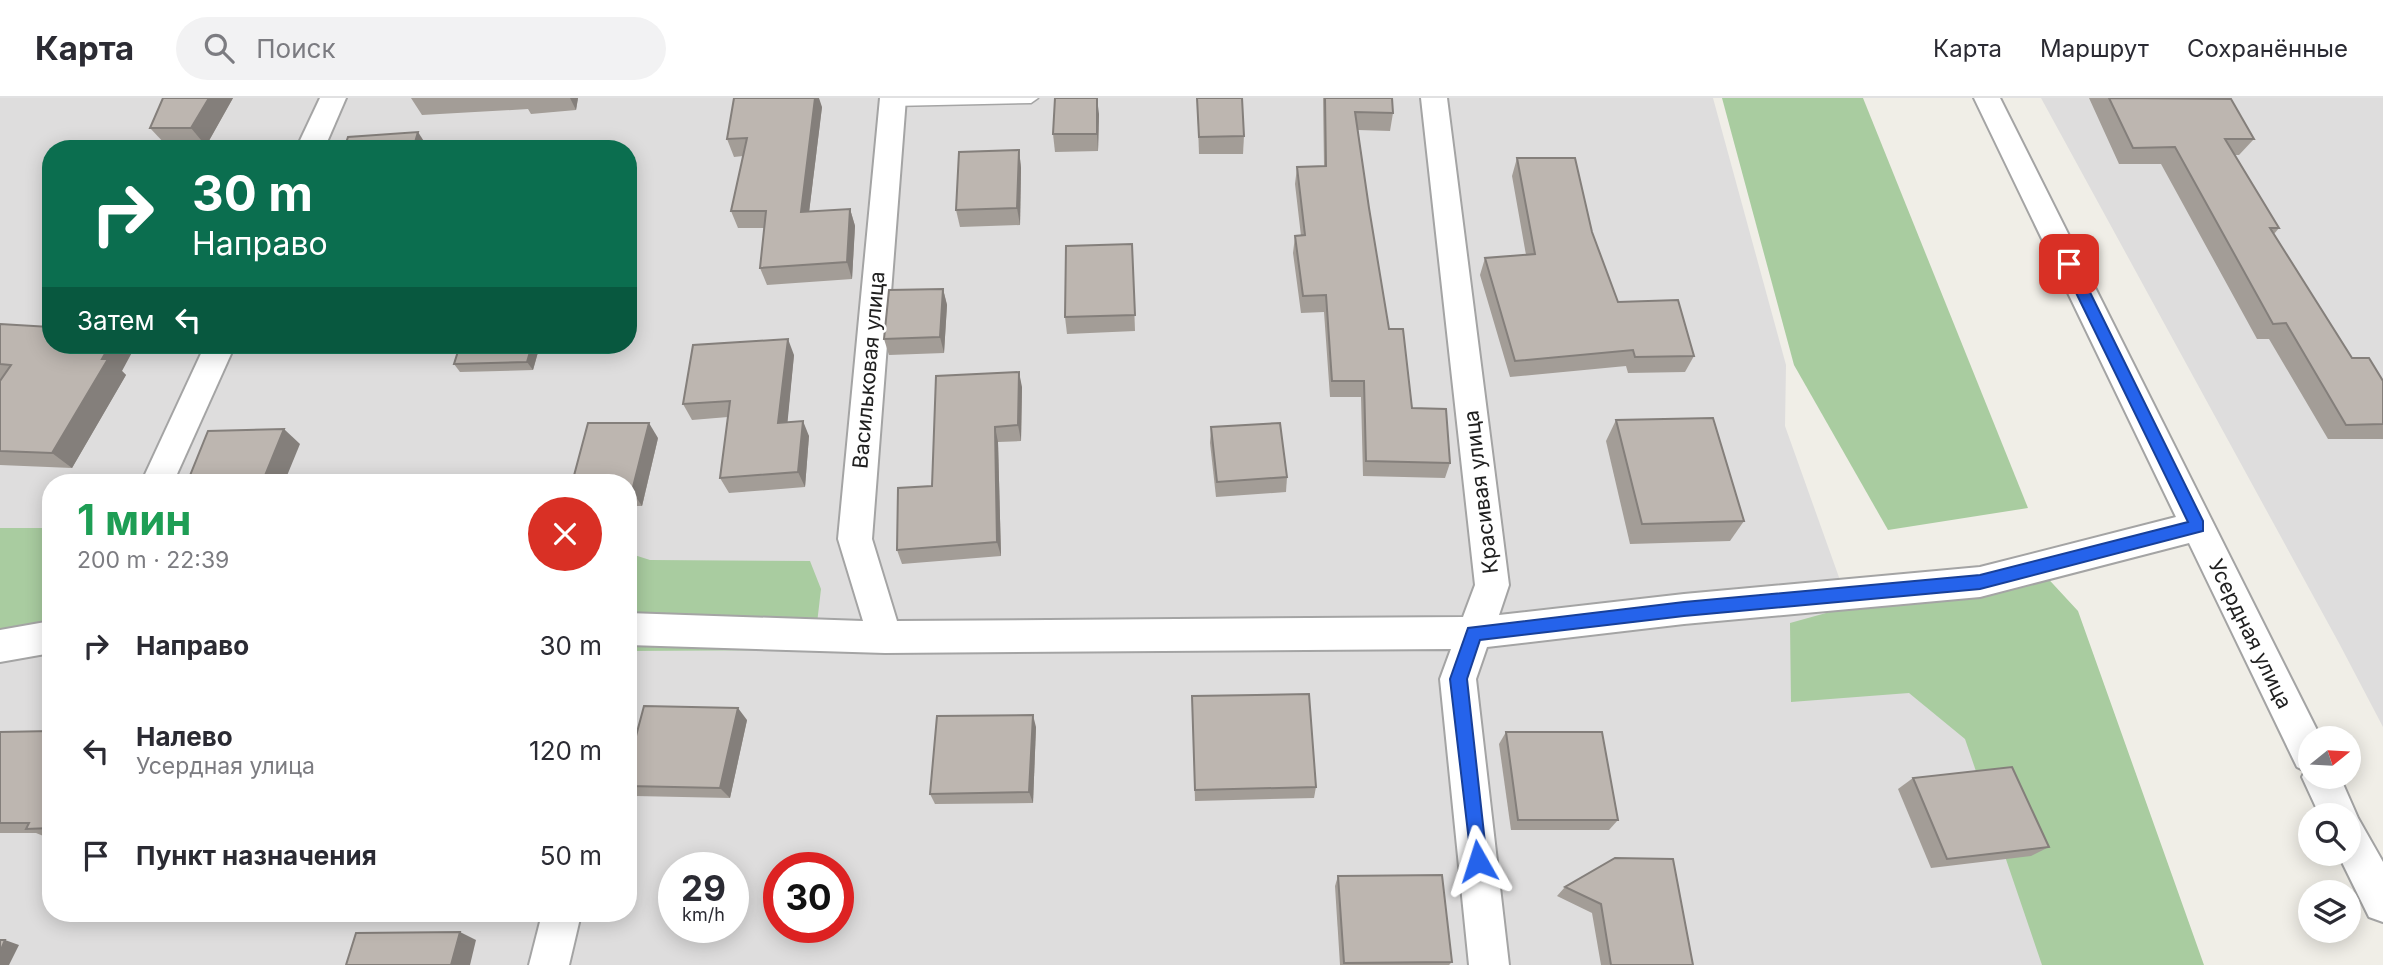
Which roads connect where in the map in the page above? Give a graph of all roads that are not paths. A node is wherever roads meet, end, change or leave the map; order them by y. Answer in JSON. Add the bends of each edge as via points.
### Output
{"nodes":[{"id":1,"x":333,"y":98,"type":"edge"},
{"id":2,"x":1031,"y":98,"type":"edge"},
{"id":3,"x":1434,"y":98,"type":"edge"},
{"id":4,"x":1987,"y":98,"type":"edge"},
{"id":5,"x":892,"y":99,"type":"edge"},
{"id":6,"x":314,"y":140,"type":"edge"},
{"id":7,"x":216,"y":354,"type":"edge"},
{"id":8,"x":161,"y":474,"type":"edge"},
{"id":9,"x":2198,"y":526,"type":"junction"},
{"id":10,"x":1474,"y":633,"type":"junction"},
{"id":11,"x":637,"y":637,"type":"edge"},
{"id":12,"x":885,"y":637,"type":"junction"},
{"id":13,"x":42,"y":639,"type":"edge"},
{"id":14,"x":0,"y":646,"type":"edge"},
{"id":15,"x":2298,"y":730,"type":"edge"},
{"id":16,"x":2361,"y":859,"type":"edge"},
{"id":17,"x":2383,"y":903,"type":"edge"},
{"id":18,"x":560,"y":922,"type":"edge"},
{"id":19,"x":549,"y":965,"type":"edge"},
{"id":20,"x":1489,"y":965,"type":"edge"}],
"edges":[{"from":1,"to":6,"type":"street"},
{"from":2,"to":5,"type":"lane"},
{"from":3,"to":10,"type":"street","name":"Красивая улица","via":[[1492,585]]},
{"from":4,"to":9,"type":"street","name":"Усердная улица"},
{"from":5,"to":12,"type":"street","name":"Васильковая улица","via":[[855,539]]},
{"from":7,"to":8,"type":"street"},
{"from":9,"to":10,"type":"street","via":[[1980,582]]},
{"from":9,"to":15,"type":"street","name":"Усердная улица"},
{"from":10,"to":12,"type":"street"},
{"from":10,"to":20,"type":"street","name":"Красивая улица","via":[[1458,679]]},
{"from":11,"to":12,"type":"street"},
{"from":13,"to":14,"type":"street"},
{"from":16,"to":17,"type":"street"},
{"from":18,"to":19,"type":"street"}]}
